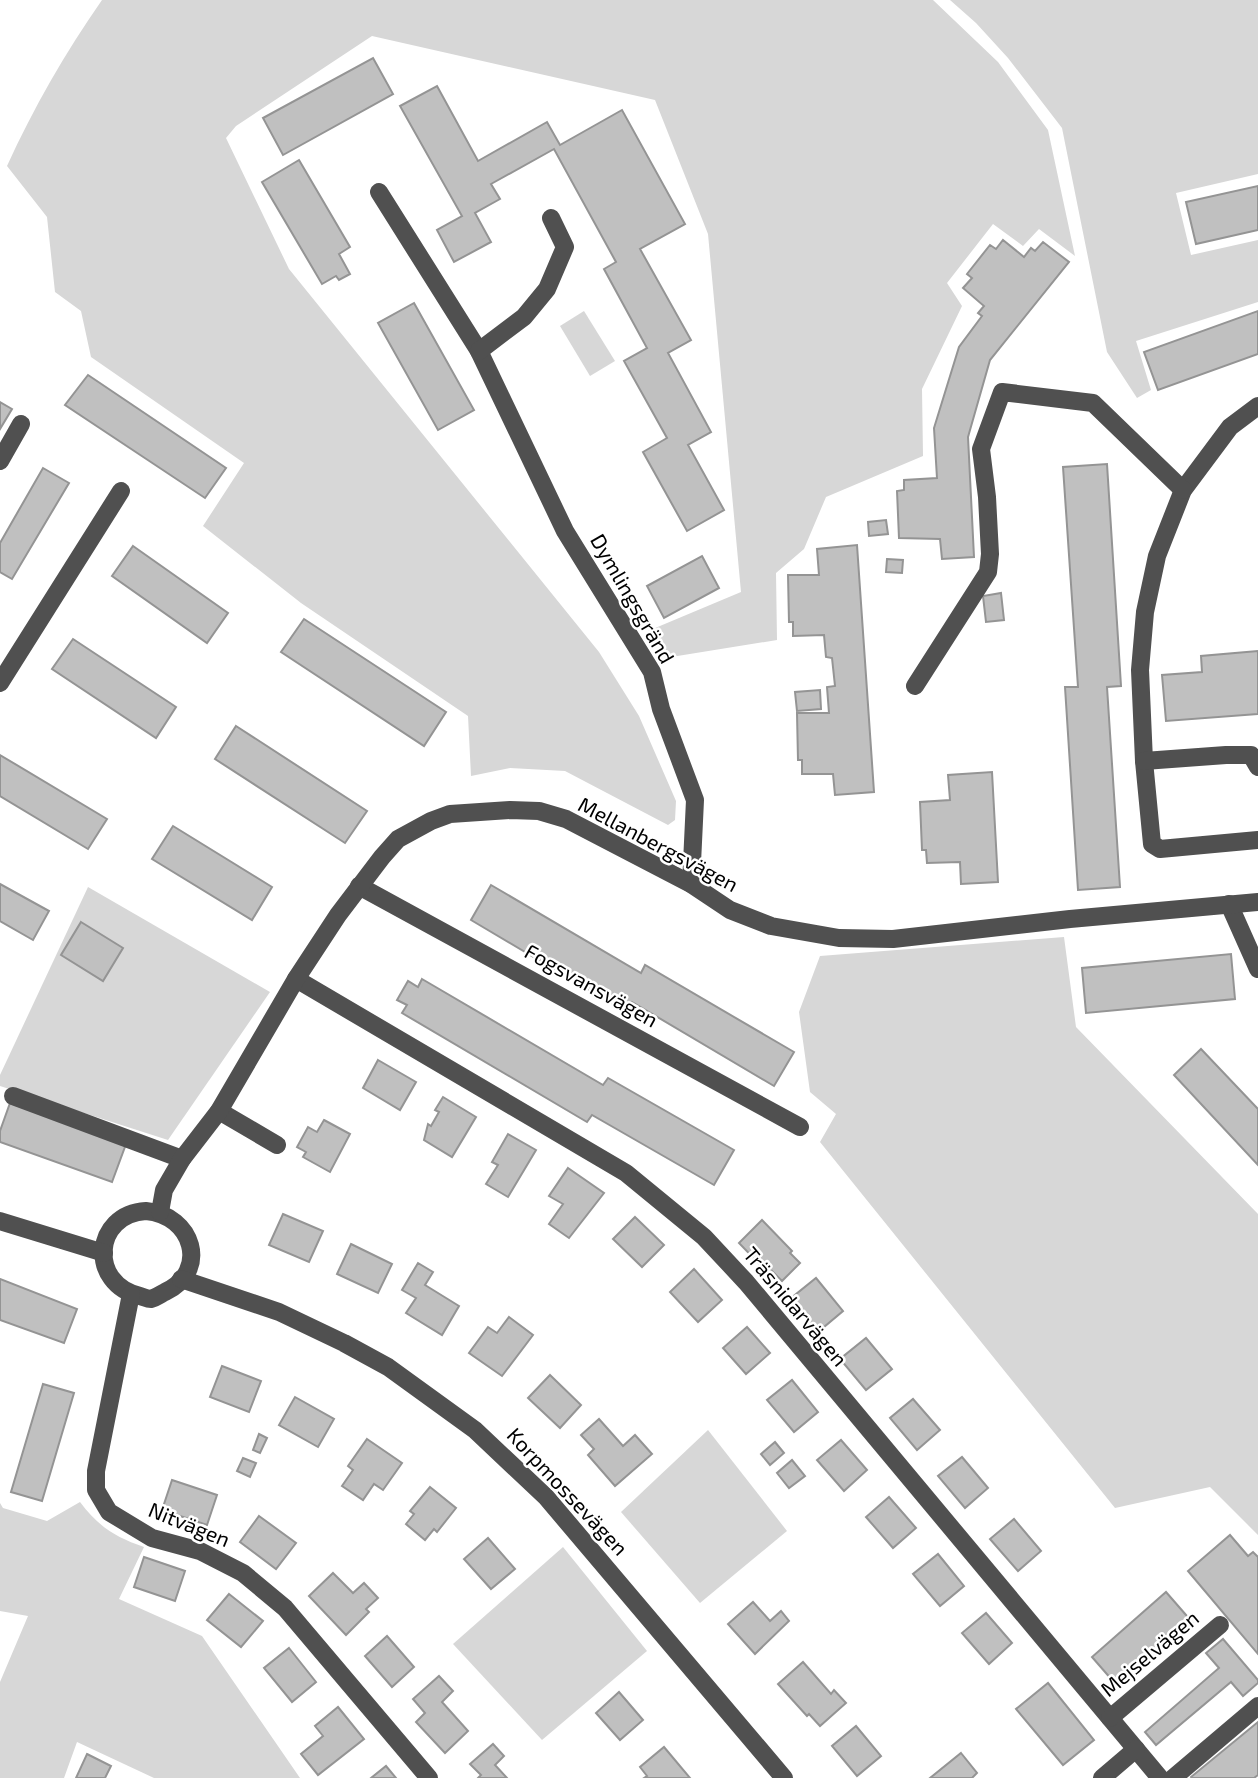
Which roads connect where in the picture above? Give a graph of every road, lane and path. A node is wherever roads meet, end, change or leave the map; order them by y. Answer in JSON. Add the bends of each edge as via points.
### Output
{"nodes":[{"id":1,"x":379,"y":192,"type":"dead end"},
{"id":2,"x":551,"y":218,"type":"dead end"},
{"id":3,"x":479,"y":351,"type":"junction"},
{"id":4,"x":1258,"y":406,"type":"edge"},
{"id":5,"x":21,"y":424,"type":"dead end"},
{"id":6,"x":0,"y":461,"type":"edge"},
{"id":7,"x":1183,"y":490,"type":"junction"},
{"id":8,"x":121,"y":491,"type":"dead end"},
{"id":9,"x":0,"y":683,"type":"edge"},
{"id":10,"x":915,"y":686,"type":"dead end"},
{"id":11,"x":1144,"y":761,"type":"junction"},
{"id":12,"x":1258,"y":767,"type":"edge"},
{"id":13,"x":1258,"y":840,"type":"edge"},
{"id":14,"x":691,"y":884,"type":"junction"},
{"id":15,"x":359,"y":886,"type":"junction"},
{"id":16,"x":1258,"y":902,"type":"edge"},
{"id":17,"x":1229,"y":904,"type":"junction"},
{"id":18,"x":1258,"y":970,"type":"edge"},
{"id":19,"x":296,"y":979,"type":"junction"},
{"id":20,"x":13,"y":1096,"type":"dead end"},
{"id":21,"x":219,"y":1111,"type":"junction"},
{"id":22,"x":800,"y":1126,"type":"dead end"},
{"id":23,"x":277,"y":1145,"type":"dead end"},
{"id":24,"x":182,"y":1159,"type":"junction"},
{"id":25,"x":160,"y":1212,"type":"junction"},
{"id":26,"x":0,"y":1221,"type":"edge"},
{"id":27,"x":104,"y":1253,"type":"junction"},
{"id":28,"x":181,"y":1279,"type":"junction"},
{"id":29,"x":131,"y":1294,"type":"junction"},
{"id":30,"x":1220,"y":1625,"type":"dead end"},
{"id":31,"x":1258,"y":1706,"type":"edge"},
{"id":32,"x":1110,"y":1718,"type":"junction"},
{"id":33,"x":1136,"y":1749,"type":"junction"},
{"id":34,"x":429,"y":1778,"type":"edge"},
{"id":35,"x":784,"y":1778,"type":"edge"},
{"id":36,"x":1102,"y":1778,"type":"edge"},
{"id":37,"x":1160,"y":1778,"type":"edge"},
{"id":38,"x":1173,"y":1778,"type":"edge"}],
"edges":[{"from":1,"to":3,"type":"street","name":"Dymlingsgränd"},
{"from":2,"to":3,"type":"street","via":[[565,247],[547,289],[524,317]]},
{"from":3,"to":14,"type":"street","name":"Dymlingsgränd","via":[[565,531],[652,672],[695,800]]},
{"from":4,"to":7,"type":"street","via":[[1230,427]]},
{"from":5,"to":6,"type":"street"},
{"from":7,"to":10,"type":"street","via":[[1093,403],[1002,392],[981,449],[988,572]]},
{"from":7,"to":11,"type":"street","via":[[1157,556],[1145,612],[1140,670]]},
{"from":8,"to":9,"type":"street"},
{"from":11,"to":12,"type":"street","via":[[1251,755]]},
{"from":11,"to":13,"type":"street","via":[[1152,844],[1160,849]]},
{"from":14,"to":15,"type":"street","name":"Mellanbergsvägen","via":[[566,819],[539,811],[510,810],[450,814],[431,821],[398,839]]},
{"from":14,"to":17,"type":"street","name":"Mellanbergsvägen","via":[[730,910],[771,926],[865,939]]},
{"from":15,"to":19,"type":"street","name":"Mellanbergsvägen"},
{"from":15,"to":22,"type":"street","name":"Fogsvansvägen"},
{"from":16,"to":17,"type":"street","name":"Mellanbergsvägen"},
{"from":17,"to":18,"type":"street"},
{"from":19,"to":21,"type":"street","name":"Mellanbergsvägen"},
{"from":19,"to":32,"type":"street","name":"Träsnidarvägen","via":[[626,1173],[705,1237]]},
{"from":20,"to":24,"type":"street"},
{"from":21,"to":23,"type":"street"},
{"from":21,"to":24,"type":"street","name":"Mellanbergsvägen"},
{"from":24,"to":25,"type":"street","name":"Mellanbergsvägen","via":[[164,1190]]},
{"from":25,"to":27,"type":"street","via":[[133,1212],[120,1218],[107,1236]]},
{"from":25,"to":28,"type":"street","via":[[179,1223],[193,1251]]},
{"from":26,"to":27,"type":"street"},
{"from":27,"to":29,"type":"street","via":[[104,1265],[113,1280]]},
{"from":28,"to":29,"type":"street","via":[[176,1287],[151,1299]]},
{"from":28,"to":35,"type":"street","name":"Korpmossevägen","via":[[279,1311],[344,1343],[419,1388],[475,1430],[561,1514]]},
{"from":29,"to":34,"type":"street","name":"Nitvägen","via":[[96,1471],[96,1490],[102,1501],[109,1512],[152,1538],[200,1551],[243,1573],[285,1608]]},
{"from":30,"to":32,"type":"street","name":"Mejselvägen"},
{"from":31,"to":38,"type":"street"},
{"from":32,"to":33,"type":"street","name":"Träsnidarvägen"},
{"from":33,"to":36,"type":"street"},
{"from":33,"to":37,"type":"street","name":"Träsnidarvägen"}]}
